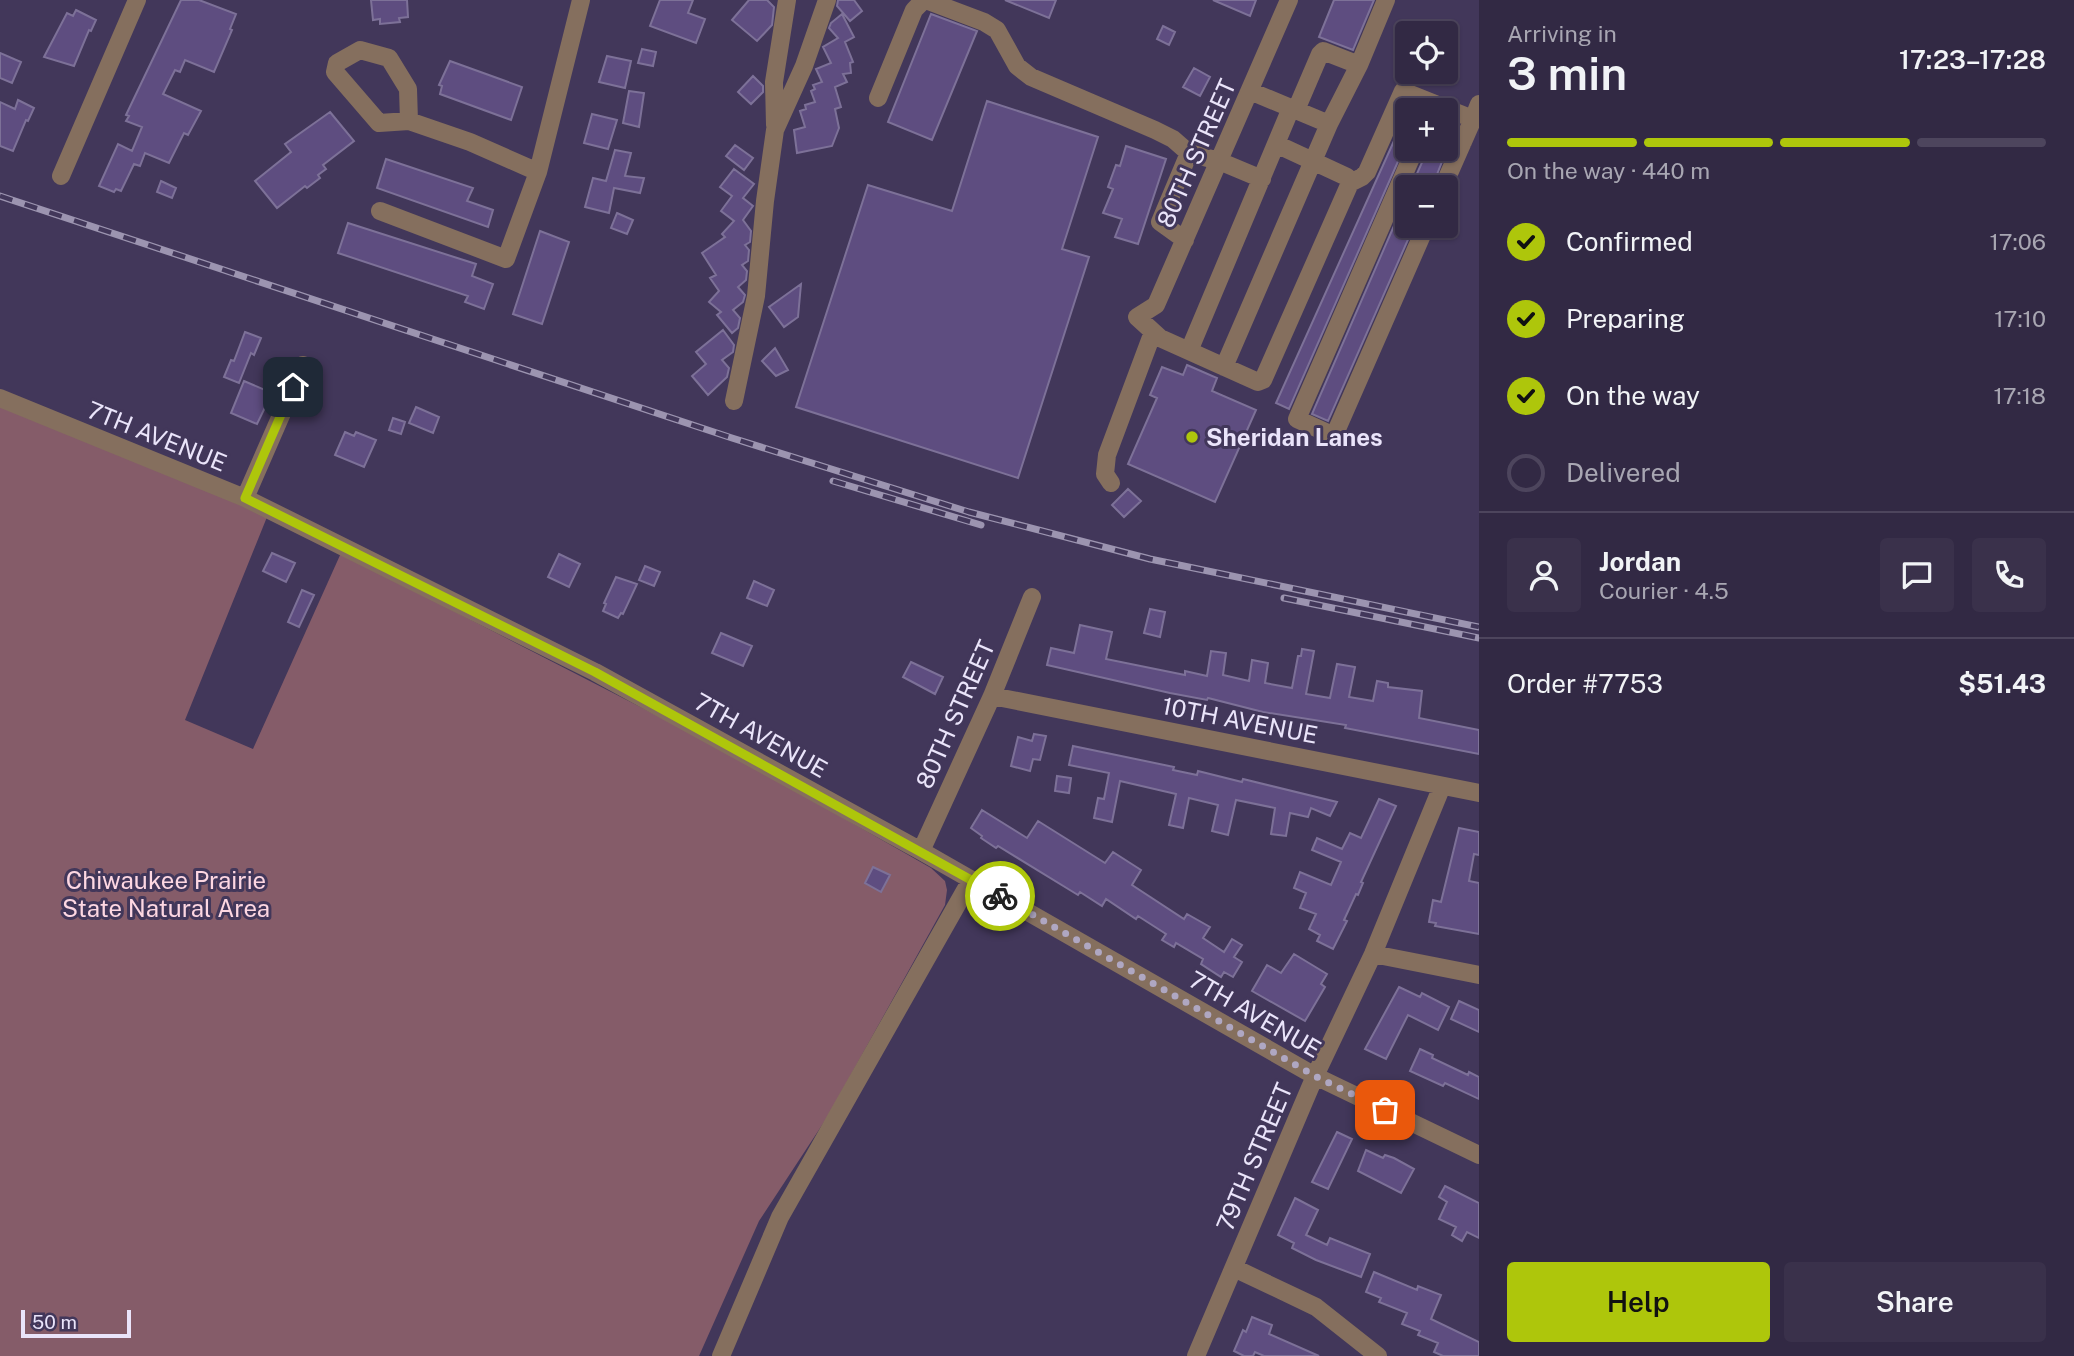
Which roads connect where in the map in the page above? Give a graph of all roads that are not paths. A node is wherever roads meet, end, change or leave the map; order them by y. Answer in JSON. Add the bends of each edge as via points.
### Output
{"nodes":[{"id":1,"x":137,"y":0,"type":"edge"},
{"id":2,"x":581,"y":0,"type":"edge"},
{"id":3,"x":787,"y":0,"type":"edge"},
{"id":4,"x":827,"y":0,"type":"edge"},
{"id":5,"x":925,"y":0,"type":"edge"},
{"id":6,"x":1289,"y":0,"type":"edge"},
{"id":7,"x":1386,"y":0,"type":"edge"},
{"id":8,"x":1359,"y":65,"type":"junction"},
{"id":9,"x":1250,"y":91,"type":"junction"},
{"id":10,"x":878,"y":98,"type":"dead end"},
{"id":11,"x":1293,"y":109,"type":"junction"},
{"id":12,"x":1476,"y":111,"type":"edge"},
{"id":13,"x":409,"y":121,"type":"junction"},
{"id":14,"x":1329,"y":124,"type":"junction"},
{"id":15,"x":775,"y":130,"type":"junction"},
{"id":16,"x":1458,"y":140,"type":"edge"},
{"id":17,"x":1463,"y":142,"type":"junction"},
{"id":18,"x":1276,"y":144,"type":"junction"},
{"id":19,"x":1189,"y":153,"type":"junction"},
{"id":20,"x":1219,"y":161,"type":"junction"},
{"id":21,"x":1313,"y":162,"type":"junction"},
{"id":22,"x":538,"y":172,"type":"junction"},
{"id":23,"x":1448,"y":175,"type":"edge"},
{"id":24,"x":61,"y":176,"type":"dead end"},
{"id":25,"x":1262,"y":179,"type":"junction"},
{"id":26,"x":1350,"y":183,"type":"junction"},
{"id":27,"x":1395,"y":195,"type":"edge"},
{"id":28,"x":380,"y":211,"type":"dead end"},
{"id":29,"x":1421,"y":238,"type":"edge"},
{"id":30,"x":1185,"y":240,"type":"junction"},
{"id":31,"x":1153,"y":332,"type":"junction"},
{"id":32,"x":1189,"y":351,"type":"junction"},
{"id":33,"x":303,"y":365,"type":"dead end"},
{"id":34,"x":1224,"y":367,"type":"junction"},
{"id":35,"x":0,"y":398,"type":"edge"},
{"id":36,"x":734,"y":401,"type":"dead end"},
{"id":37,"x":1111,"y":483,"type":"dead end"},
{"id":38,"x":245,"y":498,"type":"junction"},
{"id":39,"x":1032,"y":597,"type":"dead end"},
{"id":40,"x":992,"y":695,"type":"junction"},
{"id":41,"x":1442,"y":786,"type":"junction"},
{"id":42,"x":1479,"y":793,"type":"edge"},
{"id":43,"x":921,"y":851,"type":"junction"},
{"id":44,"x":971,"y":880,"type":"junction"},
{"id":45,"x":1373,"y":954,"type":"junction"},
{"id":46,"x":1479,"y":975,"type":"edge"},
{"id":47,"x":1315,"y":1076,"type":"junction"},
{"id":48,"x":1479,"y":1155,"type":"edge"},
{"id":49,"x":1234,"y":1268,"type":"junction"},
{"id":50,"x":721,"y":1356,"type":"edge"},
{"id":51,"x":1196,"y":1356,"type":"edge"},
{"id":52,"x":1378,"y":1356,"type":"edge"}],
"edges":[{"from":1,"to":24,"type":"street"},
{"from":2,"to":22,"type":"street"},
{"from":3,"to":15,"type":"street","via":[[774,82]]},
{"from":4,"to":15,"type":"street"},
{"from":5,"to":10,"type":"street","via":[[914,10]]},
{"from":5,"to":19,"type":"street","via":[[997,30],[1017,66],[1031,77],[1155,130]]},
{"from":6,"to":9,"type":"street","name":"80TH STREET"},
{"from":7,"to":8,"type":"street"},
{"from":8,"to":11,"type":"street","via":[[1323,51]]},
{"from":8,"to":14,"type":"street"},
{"from":9,"to":11,"type":"street"},
{"from":9,"to":20,"type":"street","name":"80TH STREET"},
{"from":11,"to":14,"type":"street"},
{"from":11,"to":18,"type":"street"},
{"from":12,"to":17,"type":"street"},
{"from":12,"to":26,"type":"street","via":[[1403,91],[1367,172]]},
{"from":13,"to":13,"type":"street","via":[[379,123],[335,72],[337,64],[360,50],[389,58],[408,89]]},
{"from":13,"to":22,"type":"street"},
{"from":14,"to":21,"type":"street"},
{"from":15,"to":36,"type":"street","via":[[756,296]]},
{"from":16,"to":17,"type":"street"},
{"from":17,"to":23,"type":"street"},
{"from":18,"to":21,"type":"street"},
{"from":18,"to":25,"type":"street"},
{"from":19,"to":20,"type":"street"},
{"from":19,"to":30,"type":"street","via":[[1160,222]]},
{"from":20,"to":25,"type":"street"},
{"from":20,"to":30,"type":"street","name":"80TH STREET"},
{"from":21,"to":26,"type":"street","via":[[1347,177]]},
{"from":21,"to":34,"type":"street"},
{"from":22,"to":28,"type":"street","via":[[506,260]]},
{"from":25,"to":32,"type":"street"},
{"from":26,"to":34,"type":"street","via":[[1263,380]]},
{"from":27,"to":29,"type":"street","via":[[1297,419],[1334,436]]},
{"from":30,"to":31,"type":"street","name":"80TH STREET","via":[[1156,305],[1137,317]]},
{"from":31,"to":32,"type":"street"},
{"from":31,"to":37,"type":"street","via":[[1107,455],[1105,474]]},
{"from":32,"to":34,"type":"street"},
{"from":33,"to":38,"type":"street"},
{"from":35,"to":38,"type":"street","name":"7TH AVENUE"},
{"from":38,"to":43,"type":"street","name":"7TH AVENUE","via":[[595,672]]},
{"from":39,"to":40,"type":"street","name":"80TH STREET"},
{"from":40,"to":41,"type":"street","name":"10TH AVENUE"},
{"from":40,"to":43,"type":"street","name":"80TH STREET"},
{"from":41,"to":42,"type":"street","name":"10TH AVENUE"},
{"from":41,"to":45,"type":"street","name":"79TH STREET"},
{"from":43,"to":44,"type":"street","name":"7TH AVENUE"},
{"from":44,"to":47,"type":"street","name":"7TH AVENUE"},
{"from":44,"to":50,"type":"street","via":[[780,1217]]},
{"from":45,"to":46,"type":"street"},
{"from":45,"to":47,"type":"street","name":"79TH STREET"},
{"from":47,"to":48,"type":"street","name":"7TH AVENUE"},
{"from":47,"to":49,"type":"street","name":"79TH STREET"},
{"from":49,"to":51,"type":"street","name":"79TH STREET"},
{"from":49,"to":52,"type":"street","via":[[1316,1307]]}]}
